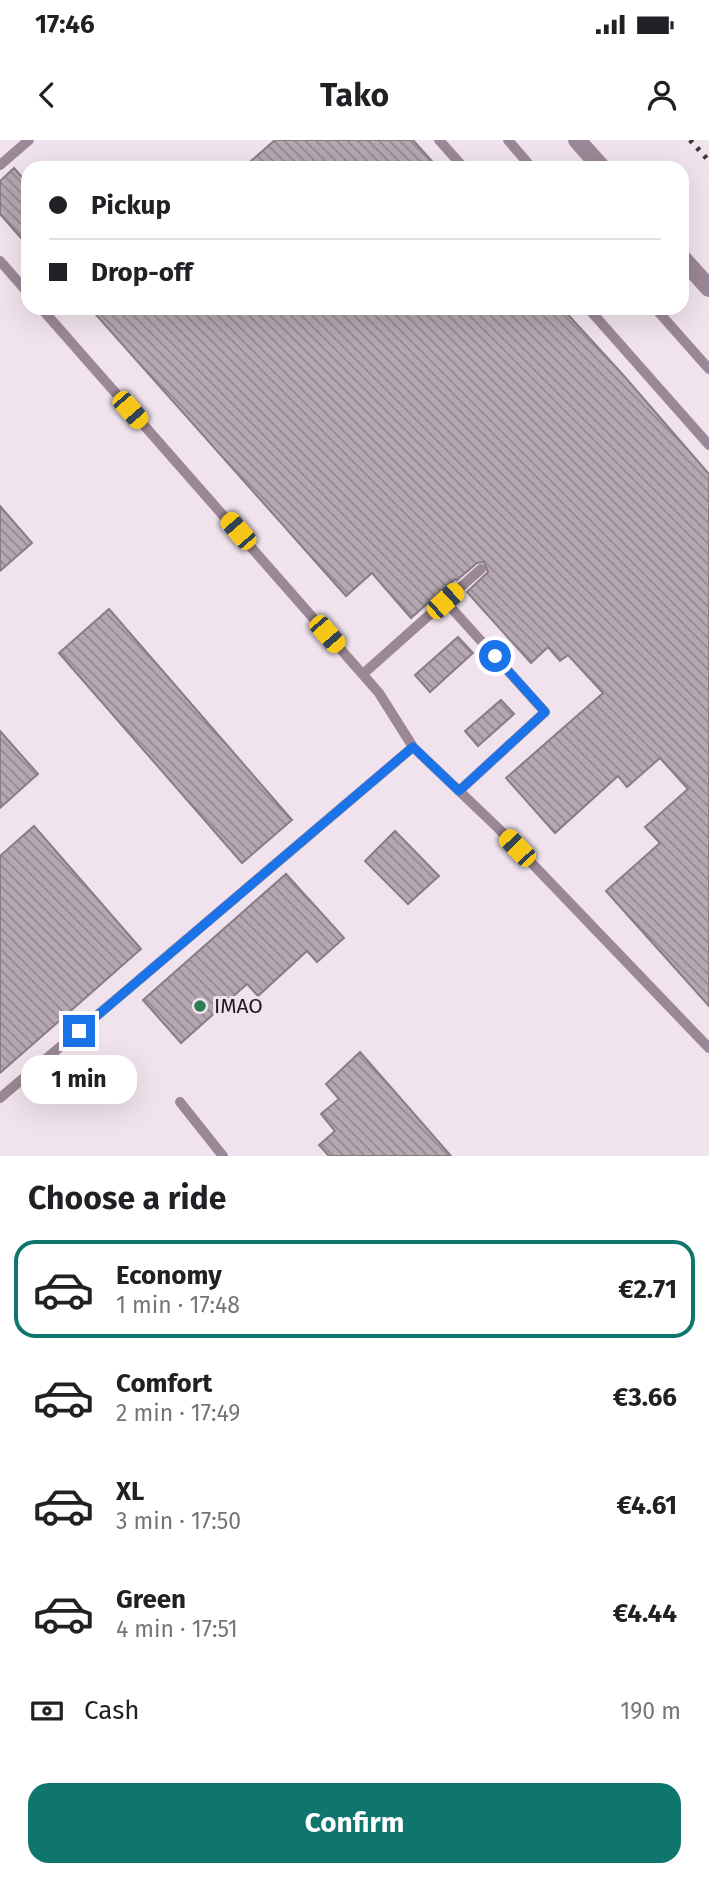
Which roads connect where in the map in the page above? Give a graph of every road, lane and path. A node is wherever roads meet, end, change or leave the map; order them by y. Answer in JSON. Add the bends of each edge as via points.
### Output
{"nodes":[{"id":1,"x":29,"y":140,"type":"edge"},
{"id":2,"x":439,"y":140,"type":"edge"},
{"id":3,"x":508,"y":140,"type":"edge"},
{"id":4,"x":577,"y":140,"type":"edge"},
{"id":5,"x":458,"y":161,"type":"edge"},
{"id":6,"x":526,"y":161,"type":"edge"},
{"id":7,"x":596,"y":161,"type":"edge"},
{"id":8,"x":0,"y":165,"type":"edge"},
{"id":9,"x":0,"y":261,"type":"edge"},
{"id":10,"x":689,"y":266,"type":"edge"},
{"id":11,"x":21,"y":285,"type":"edge"},
{"id":12,"x":709,"y":288,"type":"edge"},
{"id":13,"x":47,"y":315,"type":"edge"},
{"id":14,"x":594,"y":315,"type":"edge"},
{"id":15,"x":661,"y":315,"type":"edge"},
{"id":16,"x":709,"y":369,"type":"edge"},
{"id":17,"x":709,"y":445,"type":"edge"},
{"id":18,"x":481,"y":569,"type":"dead end"},
{"id":19,"x":445,"y":601,"type":"junction"},
{"id":20,"x":363,"y":674,"type":"junction"},
{"id":21,"x":413,"y":747,"type":"junction"},
{"id":22,"x":459,"y":791,"type":"junction"},
{"id":23,"x":709,"y":1048,"type":"edge"},
{"id":24,"x":0,"y":1098,"type":"edge"},
{"id":25,"x":180,"y":1101,"type":"dead end"},
{"id":26,"x":223,"y":1156,"type":"edge"}],
"edges":[{"from":1,"to":8,"type":"lane"},
{"from":2,"to":5,"type":"lane"},
{"from":3,"to":6,"type":"lane"},
{"from":4,"to":7,"type":"street"},
{"from":9,"to":11,"type":"lane"},
{"from":10,"to":12,"type":"street"},
{"from":13,"to":20,"type":"lane"},
{"from":14,"to":17,"type":"lane"},
{"from":15,"to":16,"type":"lane"},
{"from":18,"to":19,"type":"lane"},
{"from":19,"to":20,"type":"lane"},
{"from":19,"to":22,"type":"lane","via":[[545,712]]},
{"from":20,"to":21,"type":"lane"},
{"from":21,"to":22,"type":"lane"},
{"from":21,"to":24,"type":"lane"},
{"from":22,"to":23,"type":"lane"},
{"from":25,"to":26,"type":"lane"}]}
